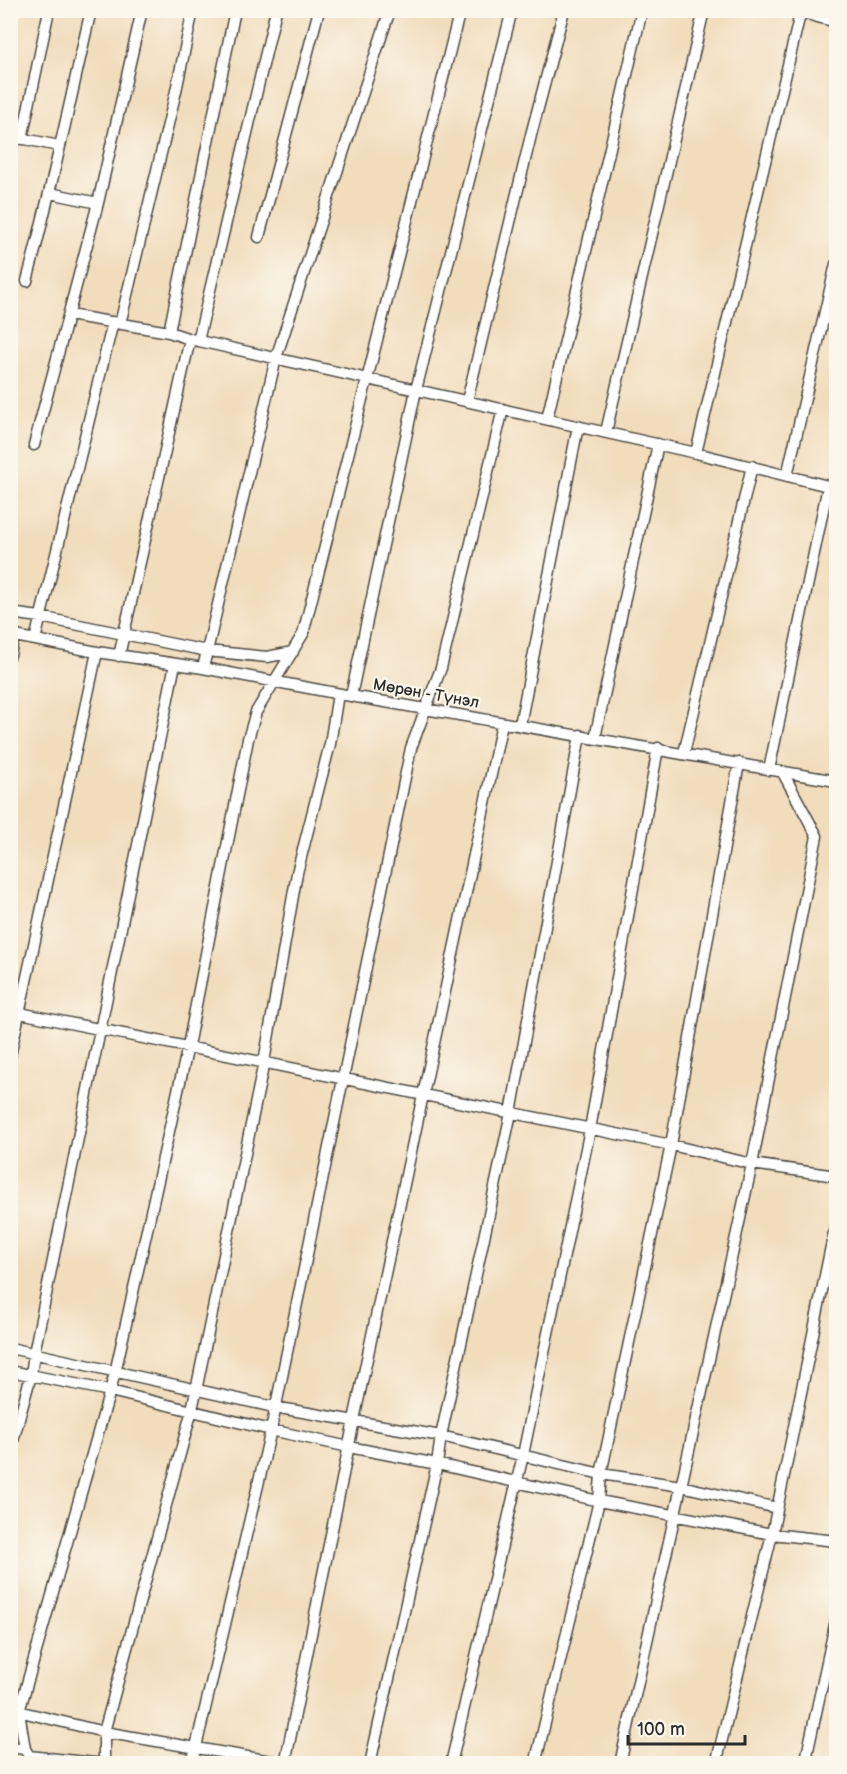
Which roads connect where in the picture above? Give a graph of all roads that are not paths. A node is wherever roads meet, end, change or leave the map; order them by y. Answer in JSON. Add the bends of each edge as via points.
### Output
{"nodes":[{"id":1,"x":49,"y":10,"type":"edge"},
{"id":2,"x":91,"y":10,"type":"edge"},
{"id":3,"x":142,"y":10,"type":"edge"},
{"id":4,"x":193,"y":10,"type":"edge"},
{"id":5,"x":234,"y":10,"type":"edge"},
{"id":6,"x":276,"y":10,"type":"edge"},
{"id":7,"x":319,"y":10,"type":"edge"},
{"id":8,"x":390,"y":10,"type":"edge"},
{"id":9,"x":460,"y":10,"type":"edge"},
{"id":10,"x":512,"y":10,"type":"edge"},
{"id":11,"x":564,"y":10,"type":"edge"},
{"id":12,"x":642,"y":10,"type":"edge"},
{"id":13,"x":704,"y":10,"type":"edge"},
{"id":14,"x":798,"y":11,"type":"edge"},
{"id":15,"x":837,"y":22,"type":"edge"},
{"id":16,"x":10,"y":136,"type":"edge"},
{"id":17,"x":22,"y":139,"type":"junction"},
{"id":18,"x":59,"y":146,"type":"junction"},
{"id":19,"x":50,"y":193,"type":"junction"},
{"id":20,"x":98,"y":203,"type":"junction"},
{"id":21,"x":259,"y":237,"type":"dead end"},
{"id":22,"x":837,"y":264,"type":"edge"},
{"id":23,"x":27,"y":281,"type":"dead end"},
{"id":24,"x":69,"y":315,"type":"junction"},
{"id":25,"x":117,"y":323,"type":"junction"},
{"id":26,"x":169,"y":332,"type":"junction"},
{"id":27,"x":194,"y":340,"type":"junction"},
{"id":28,"x":276,"y":358,"type":"junction"},
{"id":29,"x":368,"y":379,"type":"junction"},
{"id":30,"x":416,"y":390,"type":"junction"},
{"id":31,"x":467,"y":401,"type":"junction"},
{"id":32,"x":503,"y":409,"type":"junction"},
{"id":33,"x":547,"y":419,"type":"junction"},
{"id":34,"x":578,"y":426,"type":"junction"},
{"id":35,"x":606,"y":432,"type":"junction"},
{"id":36,"x":658,"y":444,"type":"junction"},
{"id":37,"x":34,"y":445,"type":"dead end"},
{"id":38,"x":696,"y":453,"type":"junction"},
{"id":39,"x":752,"y":466,"type":"junction"},
{"id":40,"x":787,"y":476,"type":"junction"},
{"id":41,"x":832,"y":487,"type":"edge"},
{"id":42,"x":10,"y":613,"type":"edge"},
{"id":43,"x":40,"y":617,"type":"junction"},
{"id":44,"x":12,"y":635,"type":"edge"},
{"id":45,"x":124,"y":635,"type":"junction"},
{"id":46,"x":34,"y":640,"type":"junction"},
{"id":47,"x":207,"y":651,"type":"junction"},
{"id":48,"x":97,"y":652,"type":"junction"},
{"id":49,"x":293,"y":652,"type":"junction"},
{"id":50,"x":10,"y":655,"type":"edge"},
{"id":51,"x":119,"y":656,"type":"junction"},
{"id":52,"x":175,"y":664,"type":"junction"},
{"id":53,"x":203,"y":668,"type":"junction"},
{"id":54,"x":273,"y":681,"type":"junction"},
{"id":55,"x":338,"y":694,"type":"junction"},
{"id":56,"x":351,"y":696,"type":"junction"},
{"id":57,"x":426,"y":708,"type":"junction"},
{"id":58,"x":502,"y":723,"type":"junction"},
{"id":59,"x":520,"y":725,"type":"junction"},
{"id":60,"x":580,"y":735,"type":"junction"},
{"id":61,"x":595,"y":738,"type":"junction"},
{"id":62,"x":658,"y":748,"type":"junction"},
{"id":63,"x":684,"y":753,"type":"junction"},
{"id":64,"x":739,"y":763,"type":"junction"},
{"id":65,"x":769,"y":770,"type":"junction"},
{"id":66,"x":783,"y":773,"type":"junction"},
{"id":67,"x":837,"y":781,"type":"edge"},
{"id":68,"x":15,"y":1011,"type":"edge"},
{"id":69,"x":100,"y":1028,"type":"junction"},
{"id":70,"x":188,"y":1046,"type":"junction"},
{"id":71,"x":10,"y":1056,"type":"edge"},
{"id":72,"x":264,"y":1062,"type":"junction"},
{"id":73,"x":342,"y":1078,"type":"junction"},
{"id":74,"x":422,"y":1095,"type":"junction"},
{"id":75,"x":511,"y":1113,"type":"junction"},
{"id":76,"x":590,"y":1129,"type":"junction"},
{"id":77,"x":671,"y":1145,"type":"junction"},
{"id":78,"x":752,"y":1164,"type":"junction"},
{"id":79,"x":837,"y":1176,"type":"edge"},
{"id":80,"x":837,"y":1222,"type":"edge"},
{"id":81,"x":10,"y":1348,"type":"edge"},
{"id":82,"x":34,"y":1353,"type":"junction"},
{"id":83,"x":10,"y":1371,"type":"edge"},
{"id":84,"x":115,"y":1373,"type":"junction"},
{"id":85,"x":31,"y":1375,"type":"junction"},
{"id":86,"x":196,"y":1389,"type":"junction"},
{"id":87,"x":110,"y":1391,"type":"junction"},
{"id":88,"x":274,"y":1407,"type":"junction"},
{"id":89,"x":192,"y":1410,"type":"junction"},
{"id":90,"x":354,"y":1420,"type":"junction"},
{"id":91,"x":271,"y":1430,"type":"junction"},
{"id":92,"x":441,"y":1436,"type":"junction"},
{"id":93,"x":349,"y":1448,"type":"junction"},
{"id":94,"x":10,"y":1452,"type":"edge"},
{"id":95,"x":523,"y":1455,"type":"junction"},
{"id":96,"x":437,"y":1464,"type":"junction"},
{"id":97,"x":601,"y":1474,"type":"junction"},
{"id":98,"x":517,"y":1482,"type":"junction"},
{"id":99,"x":681,"y":1486,"type":"junction"},
{"id":100,"x":599,"y":1501,"type":"junction"},
{"id":101,"x":777,"y":1508,"type":"junction"},
{"id":102,"x":675,"y":1515,"type":"junction"},
{"id":103,"x":772,"y":1534,"type":"junction"},
{"id":104,"x":837,"y":1541,"type":"edge"},
{"id":105,"x":837,"y":1620,"type":"edge"},
{"id":106,"x":15,"y":1711,"type":"edge"},
{"id":107,"x":104,"y":1732,"type":"junction"},
{"id":108,"x":10,"y":1747,"type":"edge"},
{"id":109,"x":196,"y":1747,"type":"junction"},
{"id":110,"x":28,"y":1756,"type":"edge"},
{"id":111,"x":104,"y":1763,"type":"edge"},
{"id":112,"x":287,"y":1763,"type":"edge"},
{"id":113,"x":192,"y":1764,"type":"edge"},
{"id":114,"x":370,"y":1764,"type":"edge"},
{"id":115,"x":451,"y":1764,"type":"edge"},
{"id":116,"x":535,"y":1764,"type":"edge"},
{"id":117,"x":620,"y":1764,"type":"edge"},
{"id":118,"x":716,"y":1764,"type":"edge"},
{"id":119,"x":805,"y":1764,"type":"edge"}],
"edges":[{"from":1,"to":17,"type":"street"},
{"from":2,"to":18,"type":"street"},
{"from":3,"to":20,"type":"street"},
{"from":4,"to":25,"type":"street","via":[[174,102]]},
{"from":5,"to":26,"type":"street"},
{"from":6,"to":27,"type":"street"},
{"from":7,"to":21,"type":"street"},
{"from":8,"to":28,"type":"street"},
{"from":9,"to":29,"type":"street"},
{"from":10,"to":30,"type":"street"},
{"from":11,"to":31,"type":"street"},
{"from":12,"to":33,"type":"street"},
{"from":13,"to":35,"type":"street"},
{"from":14,"to":15,"type":"street"},
{"from":14,"to":38,"type":"street"},
{"from":16,"to":17,"type":"street"},
{"from":17,"to":18,"type":"street"},
{"from":18,"to":19,"type":"street"},
{"from":19,"to":20,"type":"street"},
{"from":19,"to":23,"type":"street"},
{"from":20,"to":24,"type":"street"},
{"from":22,"to":40,"type":"street"},
{"from":24,"to":25,"type":"street"},
{"from":24,"to":37,"type":"street"},
{"from":25,"to":26,"type":"street"},
{"from":25,"to":43,"type":"street"},
{"from":26,"to":27,"type":"street"},
{"from":27,"to":28,"type":"street"},
{"from":27,"to":45,"type":"street"},
{"from":28,"to":29,"type":"street"},
{"from":28,"to":47,"type":"street"},
{"from":29,"to":30,"type":"street"},
{"from":29,"to":49,"type":"street","via":[[303,634]]},
{"from":30,"to":31,"type":"street"},
{"from":30,"to":56,"type":"street"},
{"from":31,"to":32,"type":"street"},
{"from":32,"to":33,"type":"street"},
{"from":32,"to":57,"type":"street","via":[[441,668]]},
{"from":33,"to":34,"type":"street"},
{"from":34,"to":35,"type":"street"},
{"from":34,"to":59,"type":"street"},
{"from":35,"to":36,"type":"street"},
{"from":36,"to":38,"type":"street"},
{"from":36,"to":61,"type":"street"},
{"from":38,"to":39,"type":"street"},
{"from":39,"to":40,"type":"street"},
{"from":39,"to":63,"type":"street"},
{"from":40,"to":41,"type":"street"},
{"from":41,"to":65,"type":"street"},
{"from":42,"to":43,"type":"street"},
{"from":43,"to":45,"type":"street"},
{"from":43,"to":46,"type":"street"},
{"from":44,"to":46,"type":"street","name":"Мөрөн - Түнэл"},
{"from":44,"to":50,"type":"street"},
{"from":45,"to":47,"type":"street"},
{"from":45,"to":51,"type":"street"},
{"from":46,"to":48,"type":"street","name":"Мөрөн - Түнэл"},
{"from":47,"to":49,"type":"street","via":[[267,657]]},
{"from":47,"to":53,"type":"street"},
{"from":48,"to":51,"type":"street","name":"Мөрөн - Түнэл"},
{"from":48,"to":68,"type":"street"},
{"from":49,"to":54,"type":"street"},
{"from":51,"to":52,"type":"street","name":"Мөрөн - Түнэл"},
{"from":52,"to":53,"type":"street","name":"Мөрөн - Түнэл"},
{"from":52,"to":69,"type":"street"},
{"from":53,"to":54,"type":"street","name":"Мөрөн - Түнэл"},
{"from":54,"to":55,"type":"street","name":"Мөрөн - Түнэл"},
{"from":54,"to":70,"type":"street","via":[[256,712],[246,749]]},
{"from":55,"to":56,"type":"street","name":"Мөрөн - Түнэл"},
{"from":55,"to":72,"type":"street","via":[[330,744],[297,873]]},
{"from":56,"to":57,"type":"street","name":"Мөрөн - Түнэл"},
{"from":57,"to":58,"type":"street","name":"Мөрөн - Түнэл"},
{"from":57,"to":73,"type":"street","via":[[411,748]]},
{"from":58,"to":59,"type":"street","name":"Мөрөн - Түнэл"},
{"from":58,"to":74,"type":"street"},
{"from":59,"to":60,"type":"street","name":"Мөрөн - Түнэл"},
{"from":60,"to":61,"type":"street","name":"Мөрөн - Түнэл"},
{"from":60,"to":75,"type":"street"},
{"from":61,"to":62,"type":"street","name":"Мөрөн - Түнэл"},
{"from":62,"to":63,"type":"street","name":"Мөрөн - Түнэл"},
{"from":62,"to":76,"type":"street"},
{"from":63,"to":64,"type":"street","name":"Мөрөн - Түнэл"},
{"from":64,"to":65,"type":"street","name":"Мөрөн - Түнэл"},
{"from":64,"to":77,"type":"street"},
{"from":65,"to":66,"type":"street","name":"Мөрөн - Түнэл"},
{"from":66,"to":67,"type":"street","name":"Мөрөн - Түнэл"},
{"from":66,"to":78,"type":"street","via":[[817,836]]},
{"from":68,"to":69,"type":"street"},
{"from":68,"to":71,"type":"street"},
{"from":69,"to":70,"type":"street"},
{"from":69,"to":82,"type":"street"},
{"from":70,"to":72,"type":"street"},
{"from":70,"to":84,"type":"street"},
{"from":72,"to":73,"type":"street"},
{"from":72,"to":86,"type":"street"},
{"from":73,"to":74,"type":"street"},
{"from":73,"to":88,"type":"street"},
{"from":74,"to":75,"type":"street"},
{"from":74,"to":90,"type":"street"},
{"from":75,"to":76,"type":"street"},
{"from":75,"to":92,"type":"street"},
{"from":76,"to":77,"type":"street"},
{"from":76,"to":95,"type":"street"},
{"from":77,"to":78,"type":"street"},
{"from":77,"to":97,"type":"street"},
{"from":78,"to":79,"type":"street"},
{"from":78,"to":99,"type":"street"},
{"from":80,"to":101,"type":"street"},
{"from":81,"to":82,"type":"street"},
{"from":82,"to":84,"type":"street"},
{"from":82,"to":85,"type":"street"},
{"from":83,"to":85,"type":"street"},
{"from":84,"to":86,"type":"street"},
{"from":84,"to":87,"type":"street"},
{"from":85,"to":87,"type":"street"},
{"from":85,"to":94,"type":"street"},
{"from":86,"to":88,"type":"street"},
{"from":86,"to":89,"type":"street"},
{"from":87,"to":89,"type":"street"},
{"from":87,"to":106,"type":"street"},
{"from":88,"to":90,"type":"street"},
{"from":88,"to":91,"type":"street"},
{"from":89,"to":91,"type":"street"},
{"from":89,"to":107,"type":"street"},
{"from":90,"to":92,"type":"street"},
{"from":90,"to":93,"type":"street"},
{"from":91,"to":93,"type":"street"},
{"from":91,"to":109,"type":"street"},
{"from":92,"to":95,"type":"street"},
{"from":92,"to":96,"type":"street"},
{"from":93,"to":96,"type":"street"},
{"from":93,"to":112,"type":"street"},
{"from":95,"to":97,"type":"street"},
{"from":95,"to":98,"type":"street"},
{"from":96,"to":98,"type":"street"},
{"from":96,"to":114,"type":"street"},
{"from":97,"to":99,"type":"street"},
{"from":97,"to":100,"type":"street"},
{"from":98,"to":100,"type":"street"},
{"from":98,"to":115,"type":"street"},
{"from":99,"to":101,"type":"street"},
{"from":99,"to":102,"type":"street"},
{"from":100,"to":102,"type":"street"},
{"from":100,"to":116,"type":"street"},
{"from":101,"to":103,"type":"street"},
{"from":102,"to":103,"type":"street"},
{"from":102,"to":117,"type":"street"},
{"from":103,"to":104,"type":"street"},
{"from":103,"to":118,"type":"street"},
{"from":105,"to":119,"type":"street"},
{"from":106,"to":107,"type":"street"},
{"from":106,"to":110,"type":"street"},
{"from":107,"to":109,"type":"street"},
{"from":107,"to":111,"type":"street"},
{"from":108,"to":110,"type":"street"},
{"from":109,"to":112,"type":"street"},
{"from":109,"to":113,"type":"street"},
{"from":110,"to":111,"type":"street"}]}
